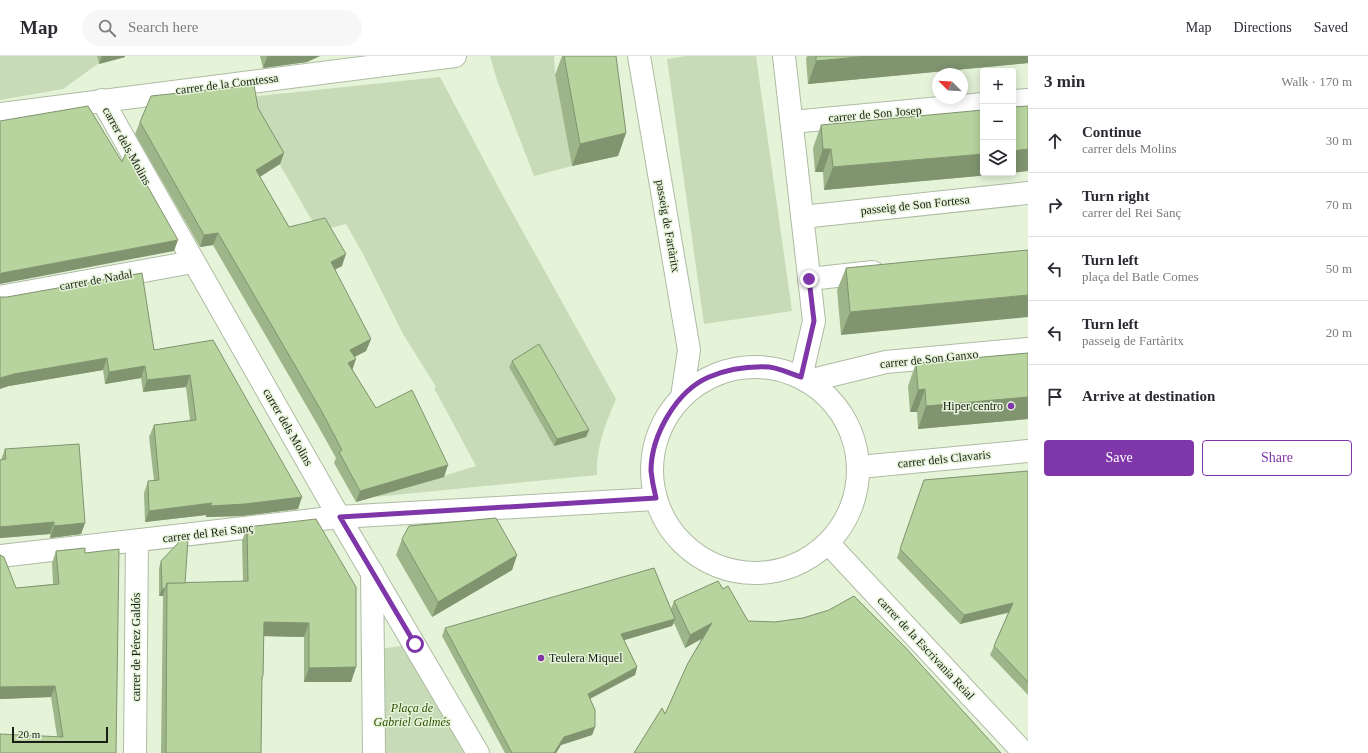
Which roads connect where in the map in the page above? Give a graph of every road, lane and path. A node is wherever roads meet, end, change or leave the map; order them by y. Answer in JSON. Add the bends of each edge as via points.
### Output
{"nodes":[{"id":1,"x":455,"y":56,"type":"edge"},
{"id":2,"x":640,"y":56,"type":"edge"},
{"id":3,"x":784,"y":56,"type":"edge"},
{"id":4,"x":102,"y":100,"type":"junction"},
{"id":5,"x":1028,"y":100,"type":"edge"},
{"id":6,"x":1016,"y":102,"type":"edge"},
{"id":7,"x":980,"y":104,"type":"edge"},
{"id":8,"x":0,"y":114,"type":"edge"},
{"id":9,"x":792,"y":122,"type":"junction"},
{"id":10,"x":1028,"y":192,"type":"edge"},
{"id":11,"x":802,"y":217,"type":"junction"},
{"id":12,"x":193,"y":262,"type":"junction"},
{"id":13,"x":895,"y":270,"type":"edge"},
{"id":14,"x":809,"y":279,"type":"junction"},
{"id":15,"x":0,"y":297,"type":"edge"},
{"id":16,"x":1028,"y":349,"type":"edge"},
{"id":17,"x":805,"y":379,"type":"junction"},
{"id":18,"x":682,"y":397,"type":"junction"},
{"id":19,"x":1028,"y":451,"type":"edge"},
{"id":20,"x":859,"y":467,"type":"junction"},
{"id":21,"x":656,"y":498,"type":"junction"},
{"id":22,"x":340,"y":517,"type":"junction"},
{"id":23,"x":137,"y":541,"type":"junction"},
{"id":24,"x":829,"y":544,"type":"junction"},
{"id":25,"x":0,"y":556,"type":"edge"},
{"id":26,"x":372,"y":570,"type":"junction"},
{"id":27,"x":136,"y":753,"type":"edge"},
{"id":28,"x":374,"y":753,"type":"edge"},
{"id":29,"x":478,"y":753,"type":"edge"},
{"id":30,"x":1024,"y":753,"type":"edge"}],
"edges":[{"from":1,"to":4,"type":"street","name":"carrer de la Comtessa"},
{"from":2,"to":18,"type":"street","name":"passeig de Fartàritx","via":[[689,350]]},
{"from":3,"to":9,"type":"street"},
{"from":4,"to":8,"type":"street","name":"carrer de la Comtessa"},
{"from":4,"to":12,"type":"street","name":"carrer dels Molins"},
{"from":5,"to":6,"type":"street"},
{"from":7,"to":9,"type":"street","name":"carrer de Son Josep"},
{"from":9,"to":11,"type":"street"},
{"from":10,"to":11,"type":"street","name":"passeig de Son Fortesa"},
{"from":11,"to":14,"type":"street"},
{"from":12,"to":15,"type":"street","name":"carrer de Nadal"},
{"from":12,"to":22,"type":"street","name":"carrer dels Molins"},
{"from":13,"to":14,"type":"street"},
{"from":14,"to":17,"type":"street","via":[[814,321]]},
{"from":16,"to":17,"type":"street","name":"carrer de Son Ganxo","via":[[886,362]]},
{"from":17,"to":18,"type":"street","via":[[770,367],[739,368],[708,378]]},
{"from":17,"to":20,"type":"street","via":[[835,403],[852,433]]},
{"from":18,"to":21,"type":"street","via":[[665,419],[655,444],[651,471]]},
{"from":19,"to":20,"type":"street","name":"carrer dels Clavaris"},
{"from":20,"to":24,"type":"street","via":[[854,502],[846,522]]},
{"from":21,"to":22,"type":"street","name":"carrer del Rei Sanç"},
{"from":21,"to":24,"type":"street","via":[[671,531],[696,556],[729,572],[765,574],[800,565]]},
{"from":22,"to":23,"type":"street","name":"carrer del Rei Sanç"},
{"from":22,"to":26,"type":"street","name":"carrer dels Molins"},
{"from":23,"to":25,"type":"street","name":"carrer del Rei Sanç"},
{"from":23,"to":27,"type":"street","name":"carrer de Pérez Galdós"},
{"from":24,"to":30,"type":"street","name":"carrer de la Escrivania Reial"},
{"from":26,"to":28,"type":"street"},
{"from":26,"to":29,"type":"street","name":"carrer dels Molins"}]}
